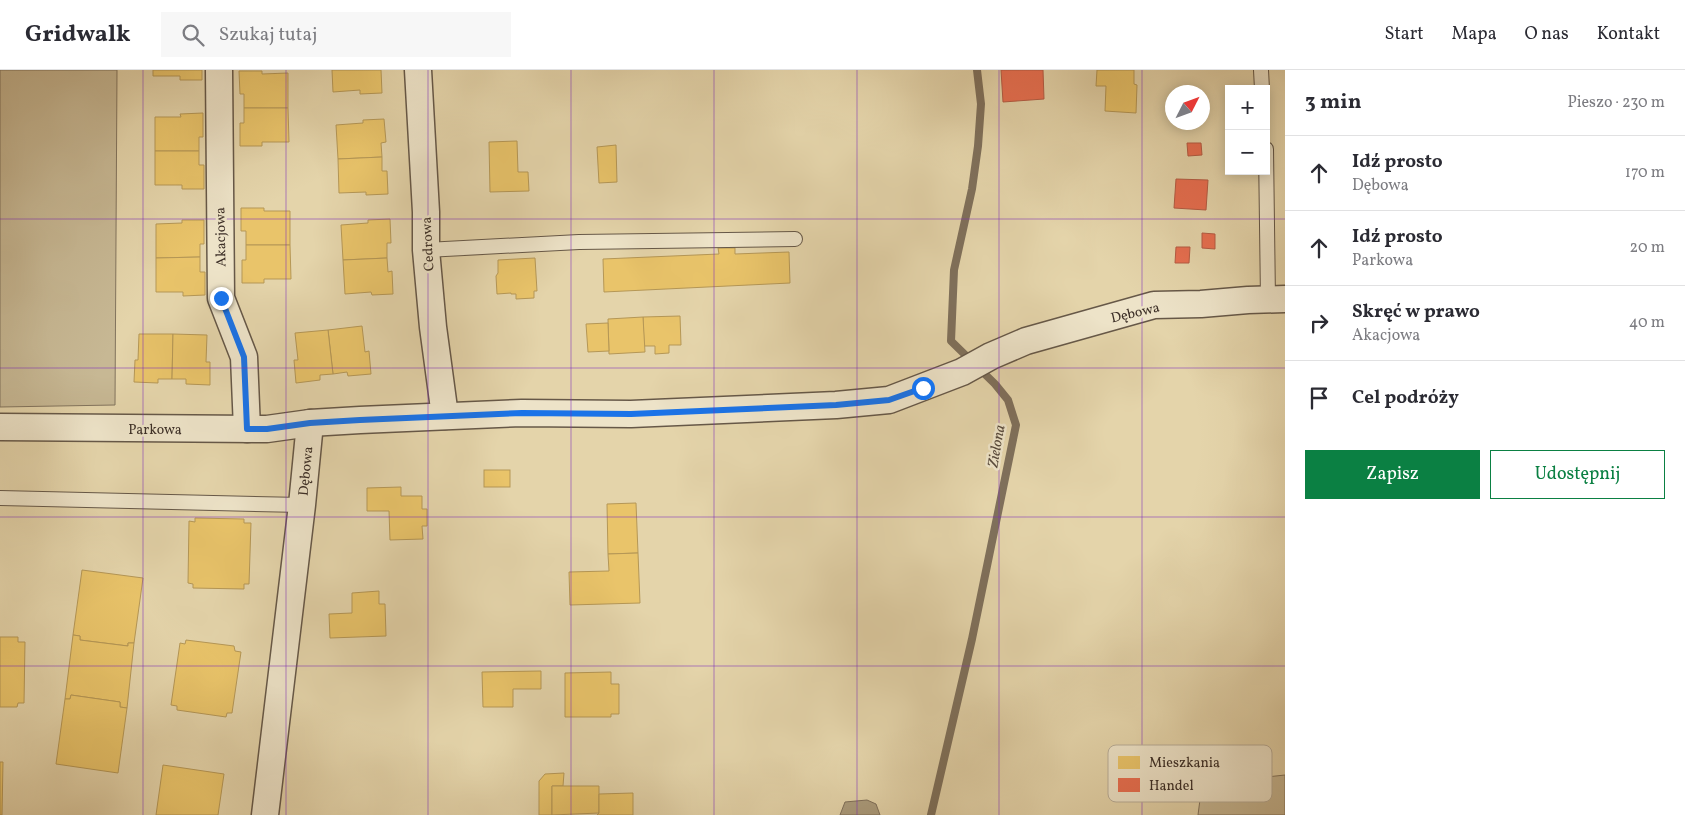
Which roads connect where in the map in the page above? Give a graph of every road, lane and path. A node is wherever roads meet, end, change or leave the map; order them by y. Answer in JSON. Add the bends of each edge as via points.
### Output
{"nodes":[{"id":1,"x":219,"y":70,"type":"edge"},
{"id":2,"x":418,"y":70,"type":"edge"},
{"id":3,"x":1261,"y":70,"type":"edge"},
{"id":4,"x":1262,"y":85,"type":"edge"},
{"id":5,"x":1268,"y":175,"type":"edge"},
{"id":6,"x":795,"y":239,"type":"dead end"},
{"id":7,"x":426,"y":250,"type":"junction"},
{"id":8,"x":1276,"y":300,"type":"edge"},
{"id":9,"x":444,"y":416,"type":"junction"},
{"id":10,"x":310,"y":423,"type":"junction"},
{"id":11,"x":0,"y":427,"type":"edge"},
{"id":12,"x":247,"y":429,"type":"junction"},
{"id":13,"x":0,"y":498,"type":"edge"},
{"id":14,"x":302,"y":505,"type":"junction"},
{"id":15,"x":265,"y":815,"type":"edge"}],
"edges":[{"from":1,"to":12,"type":"street","name":"Akacjowa","via":[[221,298],[244,357]]},
{"from":2,"to":7,"type":"street","name":"Cedrowa"},
{"from":3,"to":4,"type":"lane"},
{"from":5,"to":8,"type":"lane"},
{"from":6,"to":7,"type":"lane","via":[[579,242]]},
{"from":7,"to":9,"type":"street","name":"Cedrowa"},
{"from":8,"to":9,"type":"street","name":"Dębowa","via":[[1154,305],[1026,341],[962,372],[889,400],[631,414]]},
{"from":9,"to":10,"type":"street"},
{"from":10,"to":12,"type":"street","name":"Parkowa"},
{"from":10,"to":14,"type":"street","name":"Dębowa"},
{"from":11,"to":12,"type":"street","name":"Parkowa"},
{"from":13,"to":14,"type":"lane"},
{"from":14,"to":15,"type":"street","name":"Dębowa"}]}
